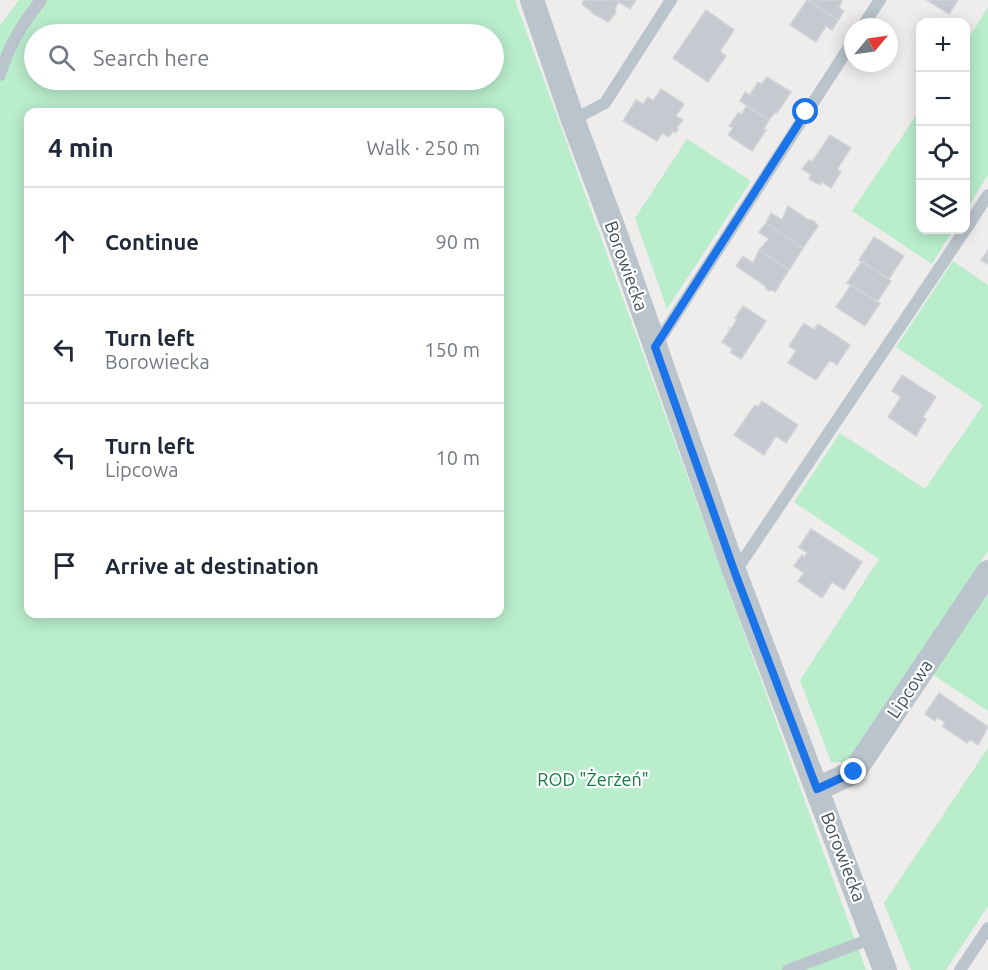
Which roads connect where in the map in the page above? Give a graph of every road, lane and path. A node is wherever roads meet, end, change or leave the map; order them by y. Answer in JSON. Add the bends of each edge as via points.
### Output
{"nodes":[{"id":1,"x":41,"y":0,"type":"edge"},
{"id":2,"x":532,"y":0,"type":"edge"},
{"id":3,"x":671,"y":0,"type":"edge"},
{"id":4,"x":880,"y":0,"type":"edge"},
{"id":5,"x":868,"y":18,"type":"edge"},
{"id":6,"x":844,"y":55,"type":"edge"},
{"id":7,"x":0,"y":75,"type":"edge"},
{"id":8,"x":573,"y":120,"type":"junction"},
{"id":9,"x":988,"y":195,"type":"edge"},
{"id":10,"x":970,"y":222,"type":"edge"},
{"id":11,"x":962,"y":234,"type":"edge"},
{"id":12,"x":655,"y":347,"type":"junction"},
{"id":13,"x":988,"y":572,"type":"edge"},
{"id":14,"x":735,"y":573,"type":"junction"},
{"id":15,"x":817,"y":789,"type":"junction"},
{"id":16,"x":988,"y":928,"type":"edge"},
{"id":17,"x":873,"y":938,"type":"junction"},
{"id":18,"x":788,"y":970,"type":"edge"},
{"id":19,"x":885,"y":970,"type":"edge"},
{"id":20,"x":960,"y":970,"type":"edge"}],
"edges":[{"from":1,"to":7,"type":"lane","via":[[18,30]]},
{"from":2,"to":8,"type":"street","name":"Borowiecka"},
{"from":3,"to":8,"type":"lane","via":[[605,103]]},
{"from":4,"to":5,"type":"lane"},
{"from":6,"to":12,"type":"lane"},
{"from":8,"to":12,"type":"street","name":"Borowiecka"},
{"from":9,"to":10,"type":"lane"},
{"from":11,"to":14,"type":"lane"},
{"from":12,"to":14,"type":"street","name":"Borowiecka"},
{"from":13,"to":15,"type":"street","name":"Lipcowa","via":[[854,772]]},
{"from":14,"to":15,"type":"street","name":"Borowiecka"},
{"from":15,"to":17,"type":"street","name":"Borowiecka"},
{"from":16,"to":20,"type":"lane"},
{"from":17,"to":18,"type":"lane"},
{"from":17,"to":19,"type":"street","name":"Borowiecka"}]}
